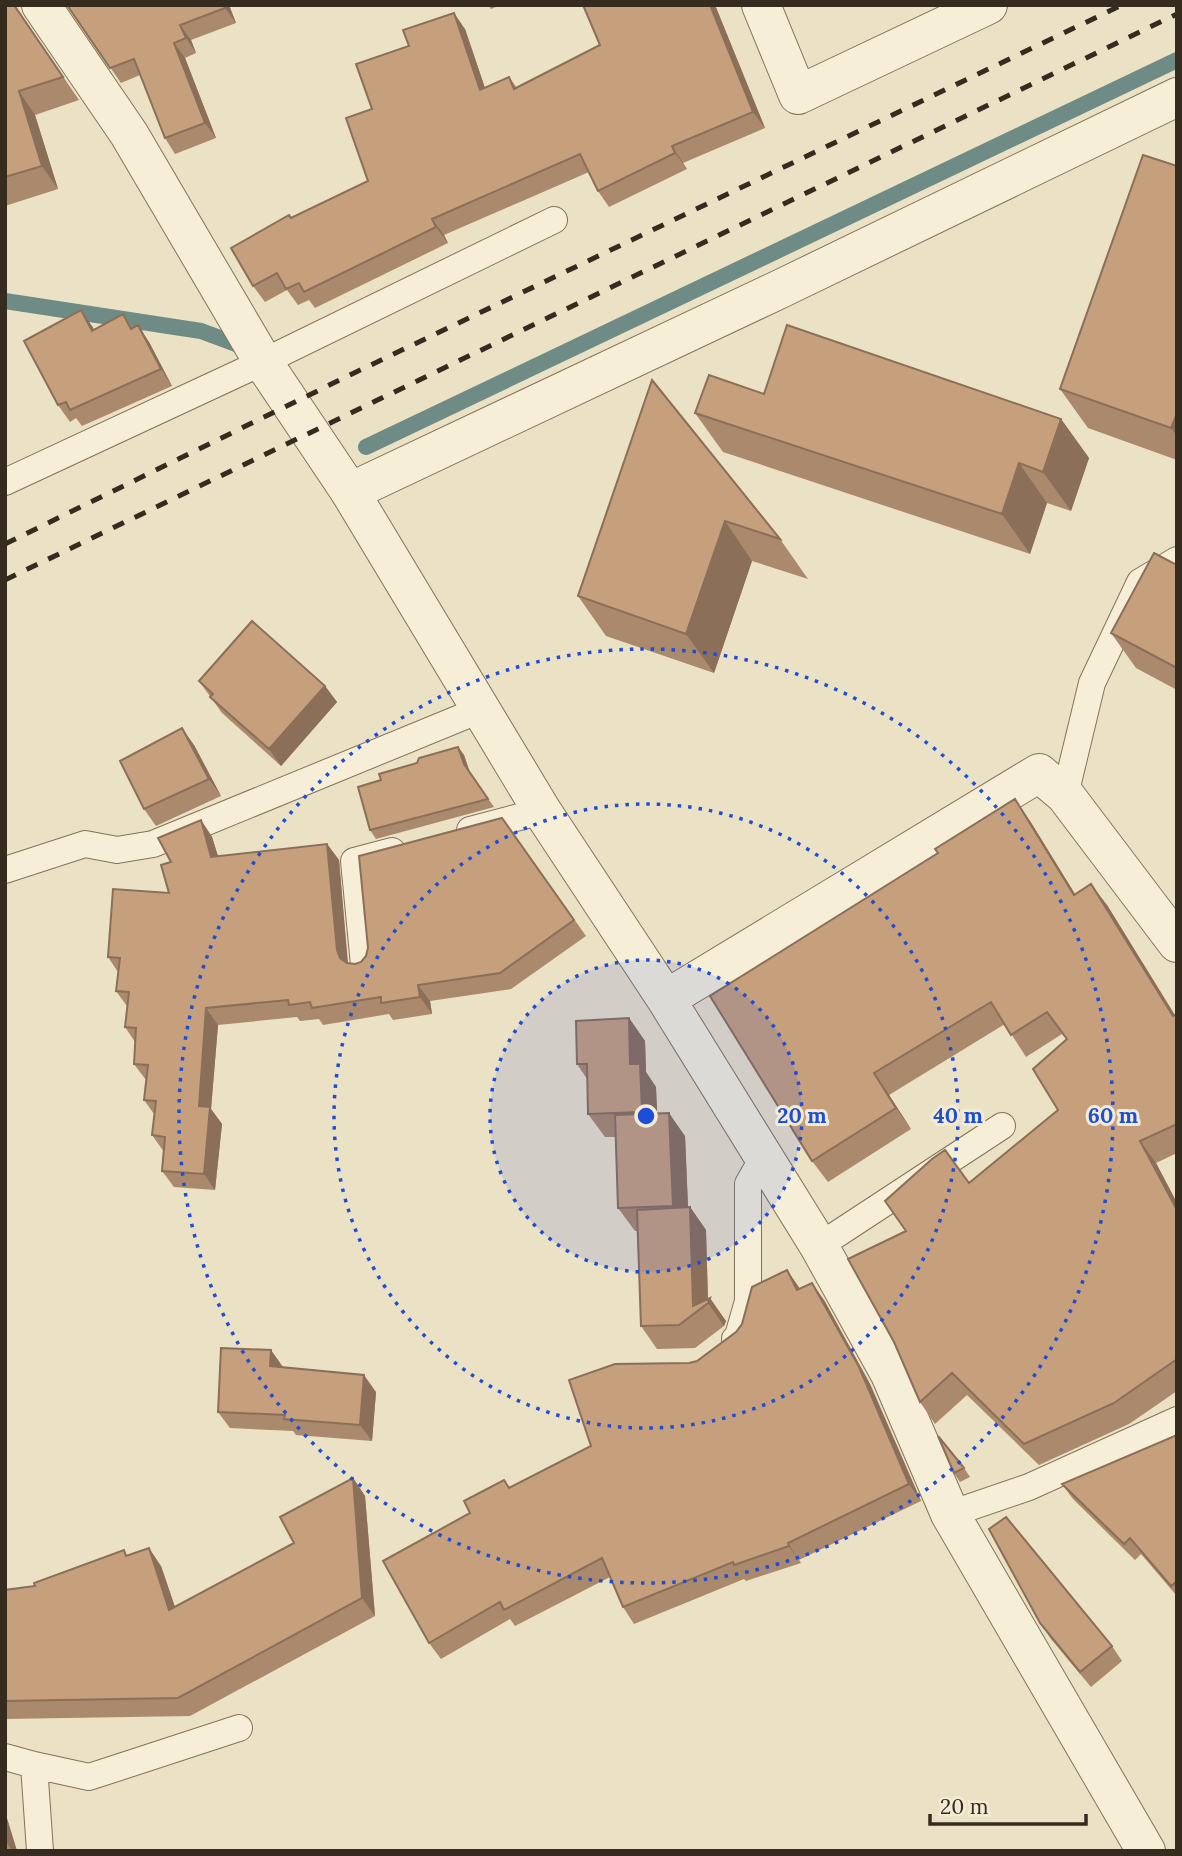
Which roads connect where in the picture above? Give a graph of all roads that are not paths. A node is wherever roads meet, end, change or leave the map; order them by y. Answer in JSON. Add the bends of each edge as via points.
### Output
{"nodes":[{"id":1,"x":41,"y":5,"type":"edge"},
{"id":2,"x":761,"y":5,"type":"edge"},
{"id":3,"x":988,"y":5,"type":"edge"},
{"id":4,"x":1177,"y":97,"type":"edge"},
{"id":5,"x":554,"y":220,"type":"dead end"},
{"id":6,"x":263,"y":362,"type":"junction"},
{"id":7,"x":5,"y":482,"type":"edge"},
{"id":8,"x":351,"y":492,"type":"junction"},
{"id":9,"x":1177,"y":560,"type":"edge"},
{"id":10,"x":482,"y":709,"type":"junction"},
{"id":11,"x":1065,"y":795,"type":"junction"},
{"id":12,"x":542,"y":811,"type":"junction"},
{"id":13,"x":448,"y":836,"type":"edge"},
{"id":14,"x":422,"y":843,"type":"edge"},
{"id":15,"x":5,"y":870,"type":"edge"},
{"id":16,"x":1177,"y":943,"type":"edge"},
{"id":17,"x":364,"y":965,"type":"edge"},
{"id":18,"x":666,"y":999,"type":"junction"},
{"id":19,"x":1002,"y":1126,"type":"dead end"},
{"id":20,"x":764,"y":1156,"type":"junction"},
{"id":21,"x":819,"y":1246,"type":"junction"},
{"id":22,"x":719,"y":1350,"type":"edge"},
{"id":23,"x":1177,"y":1420,"type":"edge"},
{"id":24,"x":950,"y":1514,"type":"junction"},
{"id":25,"x":239,"y":1728,"type":"dead end"},
{"id":26,"x":5,"y":1757,"type":"edge"},
{"id":27,"x":34,"y":1765,"type":"junction"},
{"id":28,"x":40,"y":1851,"type":"edge"},
{"id":29,"x":1146,"y":1851,"type":"edge"}],
"edges":[{"from":1,"to":6,"type":"street","via":[[129,134]]},
{"from":2,"to":3,"type":"street","via":[[798,95]]},
{"from":4,"to":8,"type":"street"},
{"from":5,"to":6,"type":"lane"},
{"from":6,"to":7,"type":"lane"},
{"from":6,"to":8,"type":"street"},
{"from":8,"to":10,"type":"street"},
{"from":9,"to":11,"type":"lane","via":[[1140,582],[1092,682]]},
{"from":10,"to":12,"type":"street"},
{"from":10,"to":15,"type":"lane","via":[[153,844],[117,850],[85,844]]},
{"from":11,"to":16,"type":"street"},
{"from":11,"to":18,"type":"street","via":[[1039,773]]},
{"from":12,"to":13,"type":"lane"},
{"from":12,"to":18,"type":"street"},
{"from":14,"to":17,"type":"lane","via":[[354,861]]},
{"from":18,"to":20,"type":"street"},
{"from":19,"to":21,"type":"lane"},
{"from":20,"to":21,"type":"street"},
{"from":20,"to":22,"type":"lane","via":[[748,1184],[748,1301],[738,1336]]},
{"from":21,"to":24,"type":"street","via":[[890,1374]]},
{"from":23,"to":24,"type":"lane","via":[[1029,1487]]},
{"from":24,"to":29,"type":"street"},
{"from":25,"to":27,"type":"lane","via":[[89,1777]]},
{"from":26,"to":27,"type":"lane"},
{"from":27,"to":28,"type":"lane"}]}
